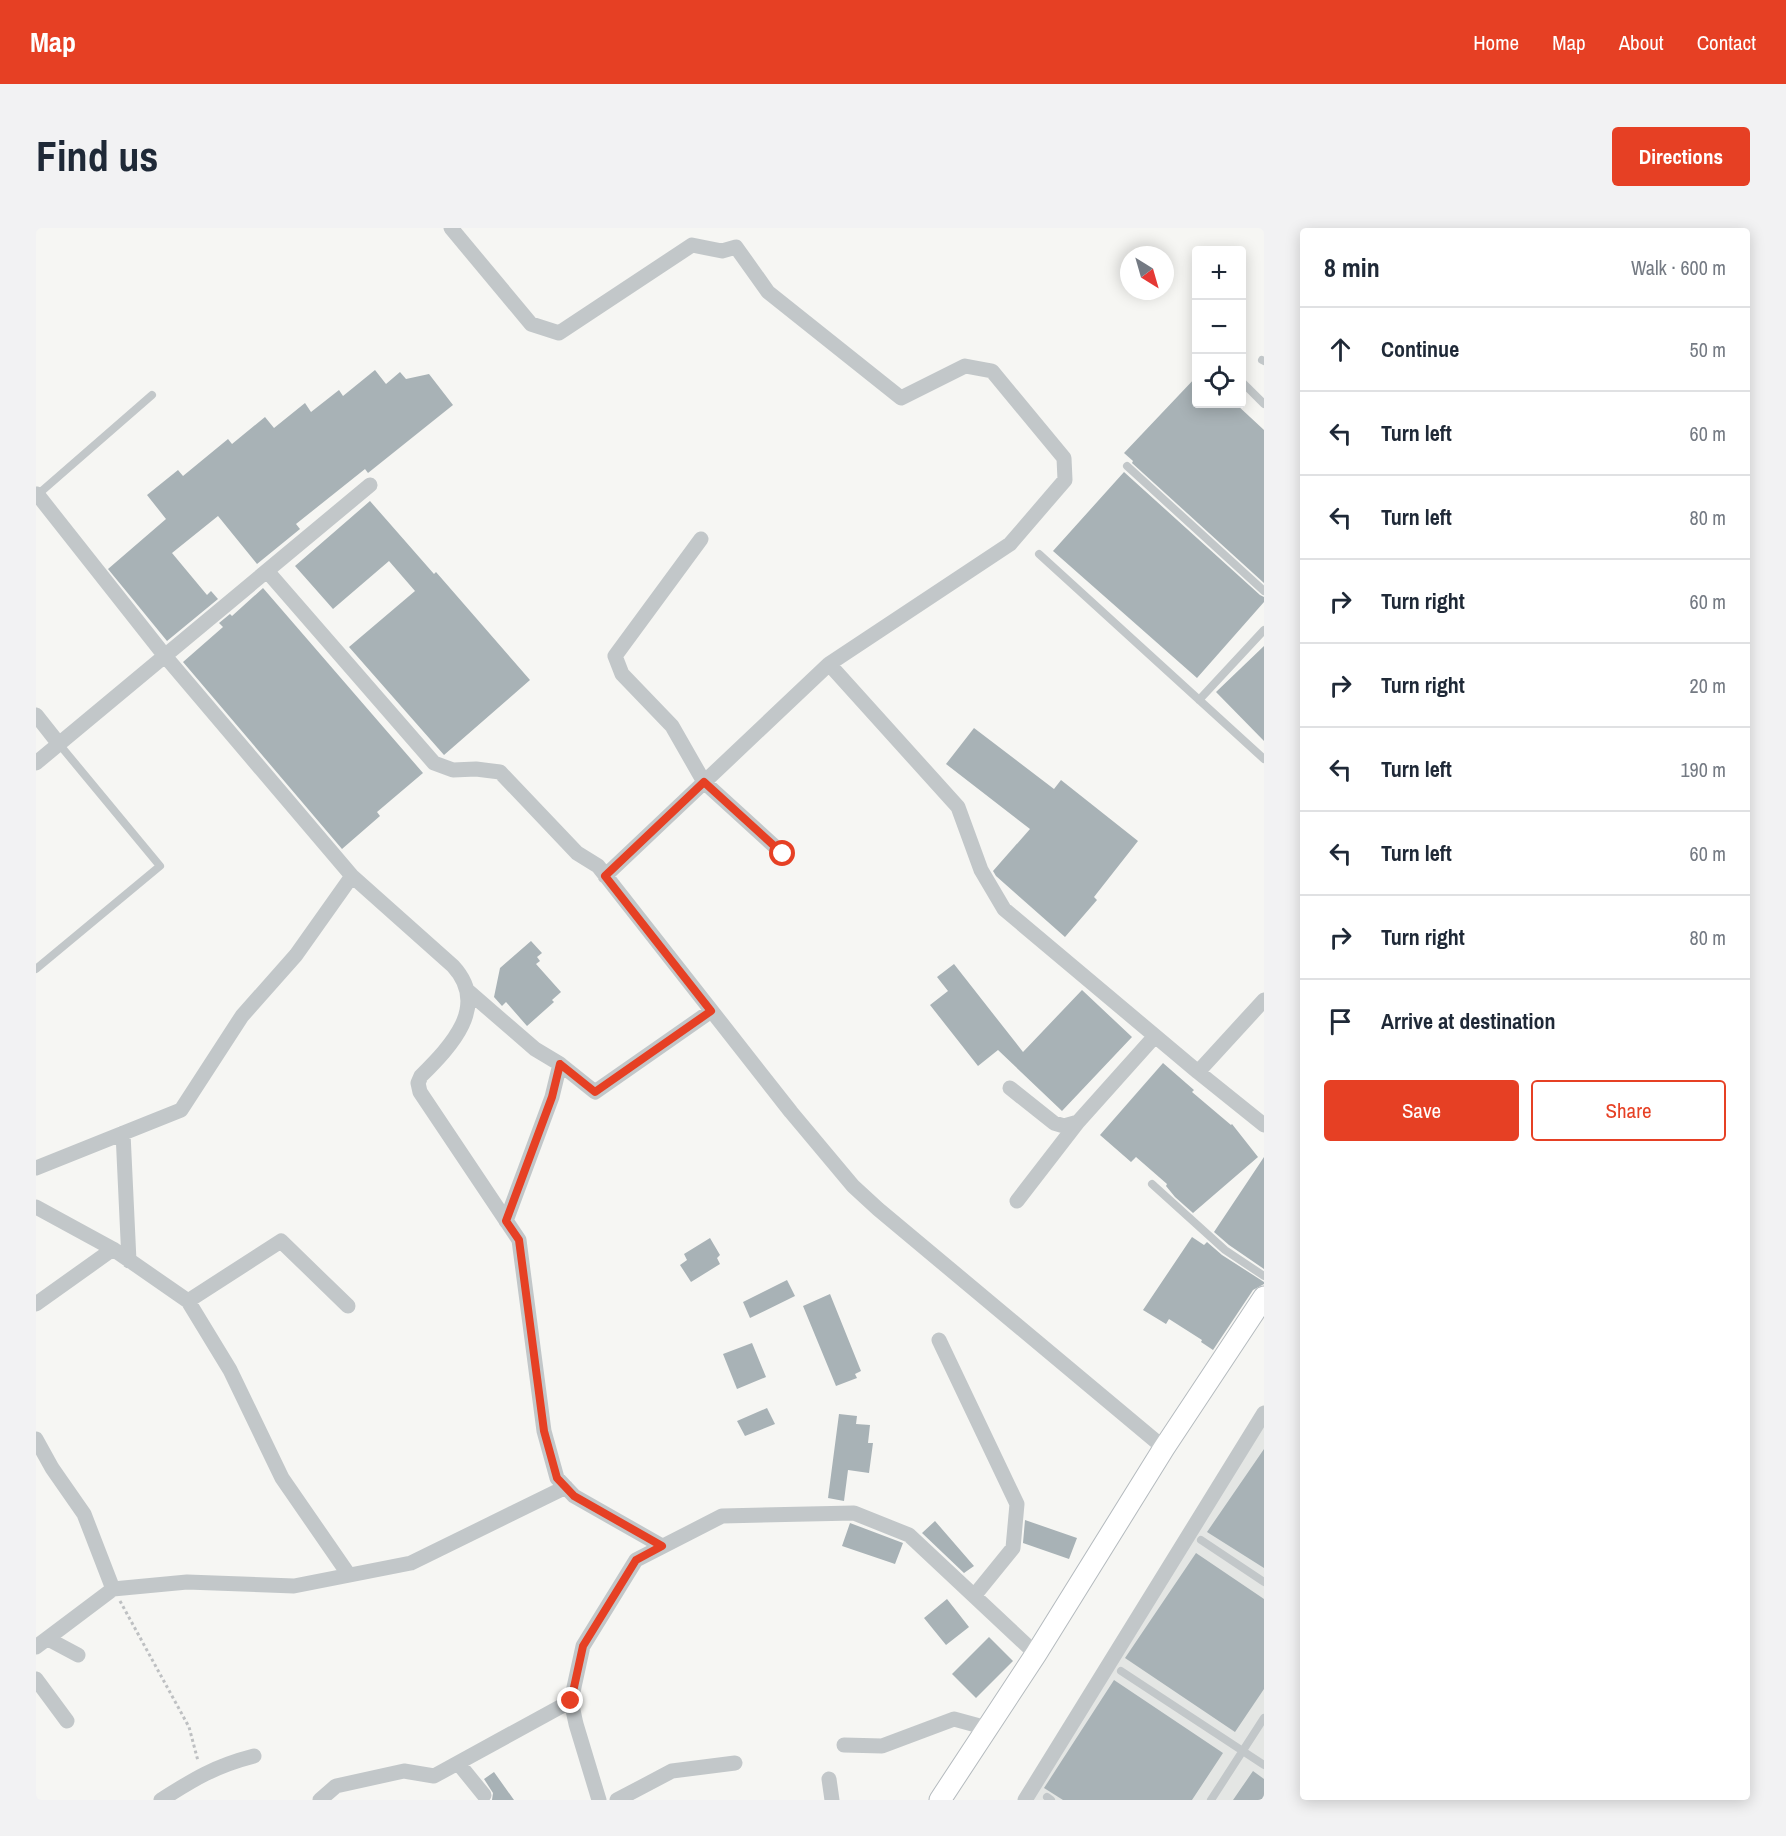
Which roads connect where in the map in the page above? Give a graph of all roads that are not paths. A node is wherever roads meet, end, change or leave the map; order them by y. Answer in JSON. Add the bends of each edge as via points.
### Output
{"nodes":[{"id":1,"x":451,"y":228,"type":"edge"},
{"id":2,"x":1246,"y":387,"type":"edge"},
{"id":3,"x":152,"y":395,"type":"dead end"},
{"id":4,"x":1264,"y":404,"type":"edge"},
{"id":5,"x":1127,"y":465,"type":"dead end"},
{"id":6,"x":370,"y":485,"type":"dead end"},
{"id":7,"x":37,"y":495,"type":"edge"},
{"id":8,"x":701,"y":539,"type":"dead end"},
{"id":9,"x":1039,"y":554,"type":"dead end"},
{"id":10,"x":267,"y":571,"type":"junction"},
{"id":11,"x":1264,"y":591,"type":"edge"},
{"id":12,"x":1264,"y":630,"type":"edge"},
{"id":13,"x":165,"y":656,"type":"junction"},
{"id":14,"x":829,"y":664,"type":"junction"},
{"id":15,"x":1200,"y":700,"type":"junction"},
{"id":16,"x":36,"y":715,"type":"edge"},
{"id":17,"x":59,"y":744,"type":"junction"},
{"id":18,"x":1264,"y":759,"type":"edge"},
{"id":19,"x":36,"y":763,"type":"edge"},
{"id":20,"x":704,"y":782,"type":"junction"},
{"id":21,"x":783,"y":854,"type":"dead end"},
{"id":22,"x":352,"y":876,"type":"junction"},
{"id":23,"x":605,"y":876,"type":"junction"},
{"id":24,"x":36,"y":969,"type":"edge"},
{"id":25,"x":468,"y":991,"type":"junction"},
{"id":26,"x":1264,"y":1000,"type":"edge"},
{"id":27,"x":711,"y":1011,"type":"junction"},
{"id":28,"x":1155,"y":1036,"type":"junction"},
{"id":29,"x":560,"y":1064,"type":"junction"},
{"id":30,"x":1198,"y":1072,"type":"junction"},
{"id":31,"x":1010,"y":1088,"type":"dead end"},
{"id":32,"x":1078,"y":1122,"type":"junction"},
{"id":33,"x":1264,"y":1125,"type":"edge"},
{"id":34,"x":123,"y":1133,"type":"junction"},
{"id":35,"x":36,"y":1168,"type":"edge"},
{"id":36,"x":1152,"y":1184,"type":"dead end"},
{"id":37,"x":1017,"y":1201,"type":"dead end"},
{"id":38,"x":36,"y":1207,"type":"edge"},
{"id":39,"x":506,"y":1221,"type":"junction"},
{"id":40,"x":113,"y":1249,"type":"junction"},
{"id":41,"x":129,"y":1261,"type":"junction"},
{"id":42,"x":1264,"y":1276,"type":"edge"},
{"id":43,"x":1264,"y":1297,"type":"edge"},
{"id":44,"x":188,"y":1302,"type":"junction"},
{"id":45,"x":36,"y":1304,"type":"edge"},
{"id":46,"x":348,"y":1306,"type":"dead end"},
{"id":47,"x":939,"y":1340,"type":"dead end"},
{"id":48,"x":1264,"y":1413,"type":"edge"},
{"id":49,"x":36,"y":1439,"type":"edge"},
{"id":50,"x":1164,"y":1448,"type":"junction"},
{"id":51,"x":566,"y":1487,"type":"junction"},
{"id":52,"x":1201,"y":1540,"type":"dead end"},
{"id":53,"x":662,"y":1546,"type":"junction"},
{"id":54,"x":349,"y":1575,"type":"junction"},
{"id":55,"x":1264,"y":1582,"type":"edge"},
{"id":56,"x":113,"y":1589,"type":"junction"},
{"id":57,"x":974,"y":1596,"type":"junction"},
{"id":58,"x":42,"y":1643,"type":"edge"},
{"id":59,"x":1036,"y":1654,"type":"junction"},
{"id":60,"x":78,"y":1655,"type":"dead end"},
{"id":61,"x":1121,"y":1671,"type":"dead end"},
{"id":62,"x":36,"y":1679,"type":"edge"},
{"id":63,"x":571,"y":1701,"type":"junction"},
{"id":64,"x":1264,"y":1718,"type":"edge"},
{"id":65,"x":67,"y":1721,"type":"dead end"},
{"id":66,"x":987,"y":1728,"type":"junction"},
{"id":67,"x":844,"y":1745,"type":"dead end"},
{"id":68,"x":1242,"y":1751,"type":"junction"},
{"id":69,"x":254,"y":1756,"type":"dead end"},
{"id":70,"x":735,"y":1763,"type":"dead end"},
{"id":71,"x":458,"y":1764,"type":"junction"},
{"id":72,"x":1264,"y":1765,"type":"edge"},
{"id":73,"x":829,"y":1779,"type":"dead end"},
{"id":74,"x":484,"y":1796,"type":"dead end"},
{"id":75,"x":160,"y":1800,"type":"edge"},
{"id":76,"x":320,"y":1800,"type":"edge"},
{"id":77,"x":599,"y":1800,"type":"edge"},
{"id":78,"x":617,"y":1800,"type":"edge"},
{"id":79,"x":831,"y":1800,"type":"edge"},
{"id":80,"x":940,"y":1800,"type":"edge"},
{"id":81,"x":1025,"y":1800,"type":"edge"},
{"id":82,"x":1211,"y":1800,"type":"edge"}],
"edges":[{"from":1,"to":14,"type":"street","via":[[531,324],[559,333],[692,245],[722,251],[736,247],[768,292],[901,398],[965,366],[992,371],[1064,458],[1065,480],[1010,544]]},
{"from":2,"to":4,"type":"lane"},
{"from":3,"to":7,"type":"lane"},
{"from":5,"to":11,"type":"lane"},
{"from":6,"to":10,"type":"street"},
{"from":7,"to":13,"type":"street"},
{"from":8,"to":20,"type":"street","via":[[615,656],[622,674],[672,726]]},
{"from":9,"to":15,"type":"lane"},
{"from":10,"to":13,"type":"street"},
{"from":10,"to":23,"type":"street","via":[[434,763],[453,770],[500,772],[577,854]]},
{"from":12,"to":15,"type":"lane"},
{"from":13,"to":17,"type":"street"},
{"from":13,"to":22,"type":"street"},
{"from":14,"to":20,"type":"street"},
{"from":14,"to":28,"type":"street","via":[[958,807],[981,870],[1004,909]]},
{"from":15,"to":18,"type":"lane"},
{"from":16,"to":17,"type":"street"},
{"from":17,"to":19,"type":"street"},
{"from":17,"to":24,"type":"lane","via":[[160,866]]},
{"from":20,"to":21,"type":"street"},
{"from":20,"to":23,"type":"street"},
{"from":22,"to":25,"type":"street","via":[[453,966]]},
{"from":22,"to":34,"type":"street","via":[[296,955],[242,1016],[181,1110]]},
{"from":23,"to":27,"type":"street"},
{"from":25,"to":29,"type":"street","via":[[535,1049]]},
{"from":25,"to":39,"type":"street","via":[[467,1014],[458,1035],[418,1083],[420,1092]]},
{"from":26,"to":30,"type":"street"},
{"from":27,"to":29,"type":"street","via":[[595,1092]]},
{"from":27,"to":50,"type":"street","via":[[798,1120],[878,1209]]},
{"from":28,"to":30,"type":"street"},
{"from":28,"to":32,"type":"street"},
{"from":29,"to":39,"type":"street","via":[[552,1097]]},
{"from":30,"to":33,"type":"street"},
{"from":31,"to":32,"type":"street","via":[[1054,1123],[1064,1126]]},
{"from":32,"to":37,"type":"street"},
{"from":34,"to":35,"type":"street"},
{"from":34,"to":41,"type":"street"},
{"from":36,"to":42,"type":"lane","via":[[1226,1250]]},
{"from":38,"to":40,"type":"street"},
{"from":39,"to":51,"type":"street","via":[[519,1240],[544,1431],[557,1478]]},
{"from":40,"to":41,"type":"street"},
{"from":40,"to":45,"type":"street"},
{"from":41,"to":44,"type":"street"},
{"from":43,"to":50,"type":"street"},
{"from":44,"to":46,"type":"street","via":[[281,1241]]},
{"from":44,"to":54,"type":"street","via":[[230,1370],[282,1478]]},
{"from":47,"to":57,"type":"street","via":[[1017,1504],[1013,1548]]},
{"from":48,"to":81,"type":"street"},
{"from":49,"to":56,"type":"street","via":[[84,1514]]},
{"from":50,"to":59,"type":"street"},
{"from":51,"to":53,"type":"street","via":[[574,1496]]},
{"from":51,"to":54,"type":"street","via":[[411,1563]]},
{"from":52,"to":55,"type":"lane"},
{"from":53,"to":57,"type":"street","via":[[722,1516],[854,1513],[909,1535]]},
{"from":53,"to":63,"type":"street","via":[[636,1560],[583,1646]]},
{"from":54,"to":56,"type":"street","via":[[294,1586],[187,1582]]},
{"from":56,"to":58,"type":"street"},
{"from":57,"to":59,"type":"street"},
{"from":58,"to":60,"type":"street"},
{"from":59,"to":66,"type":"street"},
{"from":61,"to":68,"type":"lane"},
{"from":62,"to":65,"type":"street"},
{"from":63,"to":71,"type":"street"},
{"from":63,"to":77,"type":"street"},
{"from":64,"to":68,"type":"lane"},
{"from":66,"to":67,"type":"street","via":[[954,1719],[882,1746]]},
{"from":66,"to":80,"type":"street"},
{"from":68,"to":72,"type":"lane"},
{"from":68,"to":82,"type":"lane"},
{"from":69,"to":75,"type":"street","via":[[202,1774]]},
{"from":70,"to":78,"type":"street","via":[[672,1771]]},
{"from":71,"to":74,"type":"street"},
{"from":71,"to":76,"type":"street","via":[[434,1776],[404,1771],[336,1786]]},
{"from":73,"to":79,"type":"street"}]}
